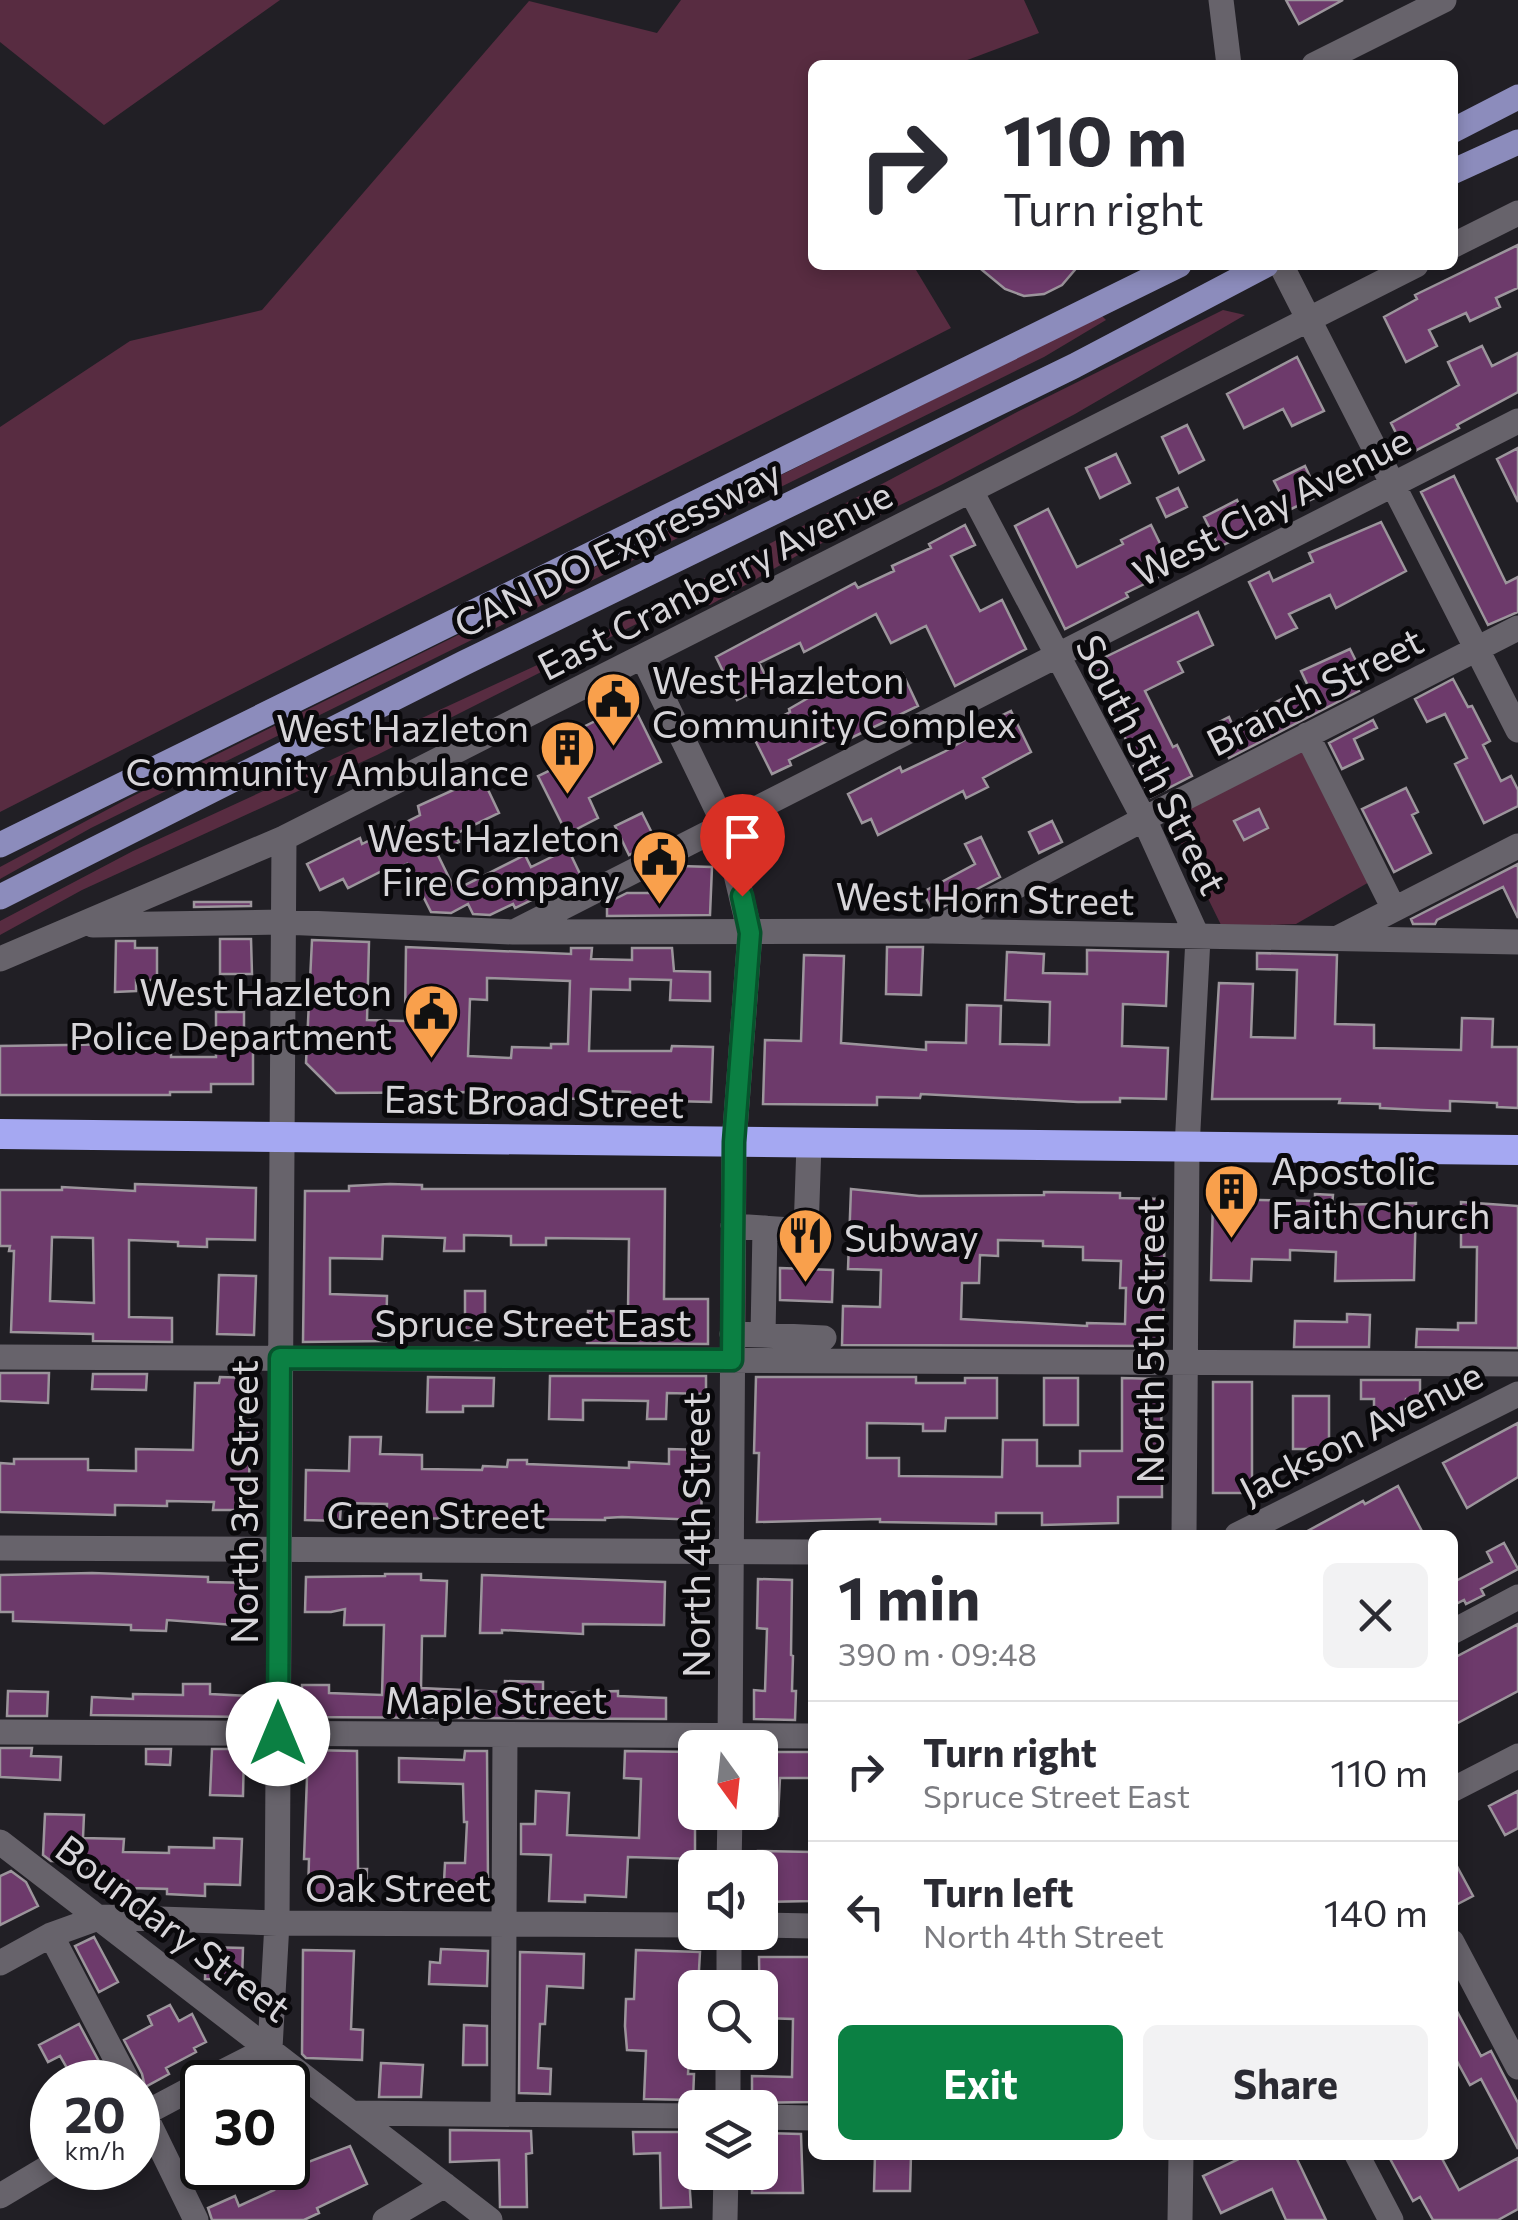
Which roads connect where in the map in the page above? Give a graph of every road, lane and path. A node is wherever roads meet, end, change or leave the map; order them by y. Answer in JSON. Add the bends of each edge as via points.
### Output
{"nodes":[{"id":1,"x":1222,"y":0,"type":"edge"},
{"id":2,"x":1444,"y":0,"type":"edge"},
{"id":3,"x":1228,"y":60,"type":"edge"},
{"id":4,"x":1324,"y":60,"type":"edge"},
{"id":5,"x":1518,"y":98,"type":"edge"},
{"id":6,"x":1458,"y":128,"type":"edge"},
{"id":7,"x":1518,"y":142,"type":"edge"},
{"id":8,"x":1458,"y":169,"type":"edge"},
{"id":9,"x":1518,"y":213,"type":"edge"},
{"id":10,"x":1458,"y":243,"type":"edge"},
{"id":11,"x":1169,"y":270,"type":"edge"},
{"id":12,"x":1256,"y":270,"type":"edge"},
{"id":13,"x":1284,"y":270,"type":"edge"},
{"id":14,"x":1406,"y":270,"type":"edge"},
{"id":15,"x":1309,"y":320,"type":"junction"},
{"id":16,"x":1518,"y":421,"type":"edge"},
{"id":17,"x":1393,"y":485,"type":"junction"},
{"id":18,"x":970,"y":491,"type":"junction"},
{"id":19,"x":1518,"y":628,"type":"edge"},
{"id":20,"x":1477,"y":650,"type":"junction"},
{"id":21,"x":1057,"y":655,"type":"junction"},
{"id":22,"x":643,"y":658,"type":"junction"},
{"id":23,"x":1518,"y":730,"type":"edge"},
{"id":24,"x":1307,"y":735,"type":"junction"},
{"id":25,"x":1144,"y":818,"type":"junction"},
{"id":26,"x":724,"y":824,"type":"junction"},
{"id":27,"x":284,"y":838,"type":"junction"},
{"id":28,"x":0,"y":845,"type":"edge"},
{"id":29,"x":1518,"y":846,"type":"edge"},
{"id":30,"x":0,"y":897,"type":"edge"},
{"id":31,"x":1394,"y":909,"type":"junction"},
{"id":32,"x":283,"y":922,"type":"junction"},
{"id":33,"x":82,"y":925,"type":"junction"},
{"id":34,"x":932,"y":931,"type":"junction"},
{"id":35,"x":513,"y":932,"type":"junction"},
{"id":36,"x":750,"y":933,"type":"junction"},
{"id":37,"x":1198,"y":938,"type":"junction"},
{"id":38,"x":1335,"y":939,"type":"junction"},
{"id":39,"x":1518,"y":942,"type":"edge"},
{"id":40,"x":0,"y":959,"type":"edge"},
{"id":41,"x":0,"y":1134,"type":"edge"},
{"id":42,"x":282,"y":1136,"type":"junction"},
{"id":43,"x":734,"y":1142,"type":"junction"},
{"id":44,"x":808,"y":1144,"type":"junction"},
{"id":45,"x":1187,"y":1148,"type":"junction"},
{"id":46,"x":1518,"y":1150,"type":"edge"},
{"id":47,"x":733,"y":1226,"type":"junction"},
{"id":48,"x":766,"y":1228,"type":"junction"},
{"id":49,"x":763,"y":1335,"type":"junction"},
{"id":50,"x":824,"y":1338,"type":"dead end"},
{"id":51,"x":732,"y":1347,"type":"junction"},
{"id":52,"x":0,"y":1356,"type":"edge"},
{"id":53,"x":280,"y":1358,"type":"junction"},
{"id":54,"x":1186,"y":1361,"type":"junction"},
{"id":55,"x":1518,"y":1364,"type":"edge"},
{"id":56,"x":1518,"y":1394,"type":"edge"},
{"id":57,"x":1184,"y":1530,"type":"edge"},
{"id":58,"x":1247,"y":1530,"type":"edge"},
{"id":59,"x":0,"y":1548,"type":"edge"},
{"id":60,"x":279,"y":1550,"type":"junction"},
{"id":61,"x":732,"y":1551,"type":"junction"},
{"id":62,"x":808,"y":1552,"type":"edge"},
{"id":63,"x":1518,"y":1597,"type":"edge"},
{"id":64,"x":1458,"y":1629,"type":"edge"},
{"id":65,"x":730,"y":1730,"type":"edge"},
{"id":66,"x":0,"y":1732,"type":"edge"},
{"id":67,"x":278,"y":1734,"type":"junction"},
{"id":68,"x":505,"y":1735,"type":"junction"},
{"id":69,"x":808,"y":1736,"type":"edge"},
{"id":70,"x":778,"y":1738,"type":"edge"},
{"id":71,"x":678,"y":1740,"type":"edge"},
{"id":72,"x":1518,"y":1756,"type":"edge"},
{"id":73,"x":1458,"y":1787,"type":"edge"},
{"id":74,"x":0,"y":1842,"type":"edge"},
{"id":75,"x":101,"y":1916,"type":"junction"},
{"id":76,"x":277,"y":1923,"type":"junction"},
{"id":77,"x":504,"y":1924,"type":"junction"},
{"id":78,"x":678,"y":1925,"type":"edge"},
{"id":79,"x":778,"y":1925,"type":"edge"},
{"id":80,"x":808,"y":1926,"type":"edge"},
{"id":81,"x":51,"y":1935,"type":"junction"},
{"id":82,"x":1458,"y":1953,"type":"edge"},
{"id":83,"x":0,"y":1964,"type":"edge"},
{"id":84,"x":270,"y":2048,"type":"junction"},
{"id":85,"x":116,"y":2060,"type":"edge"},
{"id":86,"x":247,"y":2060,"type":"edge"},
{"id":87,"x":1517,"y":2063,"type":"edge"},
{"id":88,"x":353,"y":2112,"type":"junction"},
{"id":89,"x":503,"y":2114,"type":"junction"},
{"id":90,"x":678,"y":2116,"type":"edge"},
{"id":91,"x":778,"y":2117,"type":"edge"},
{"id":92,"x":808,"y":2118,"type":"edge"},
{"id":93,"x":160,"y":2149,"type":"edge"},
{"id":94,"x":1180,"y":2160,"type":"edge"},
{"id":95,"x":1360,"y":2160,"type":"edge"},
{"id":96,"x":30,"y":2179,"type":"edge"},
{"id":97,"x":445,"y":2186,"type":"junction"},
{"id":98,"x":726,"y":2190,"type":"edge"},
{"id":99,"x":0,"y":2196,"type":"edge"},
{"id":100,"x":1182,"y":2214,"type":"edge"},
{"id":101,"x":196,"y":2220,"type":"edge"},
{"id":102,"x":384,"y":2220,"type":"edge"},
{"id":103,"x":490,"y":2220,"type":"edge"},
{"id":104,"x":725,"y":2220,"type":"edge"},
{"id":105,"x":1390,"y":2220,"type":"edge"}],
"edges":[{"from":1,"to":3,"type":"street"},
{"from":2,"to":4,"type":"street"},
{"from":5,"to":6,"type":"main road"},
{"from":7,"to":8,"type":"main road"},
{"from":9,"to":10,"type":"street"},
{"from":11,"to":28,"type":"main road","name":"CAN DO Expressway"},
{"from":12,"to":30,"type":"main road","name":"CAN DO Expressway"},
{"from":13,"to":15,"type":"street"},
{"from":14,"to":15,"type":"street","name":"East Cranberry Avenue"},
{"from":15,"to":17,"type":"street"},
{"from":15,"to":18,"type":"street","name":"East Cranberry Avenue"},
{"from":16,"to":17,"type":"street","name":"West Clay Avenue"},
{"from":17,"to":20,"type":"street"},
{"from":17,"to":21,"type":"street","name":"West Clay Avenue"},
{"from":18,"to":21,"type":"street","name":"South 5th Street"},
{"from":18,"to":22,"type":"street","name":"East Cranberry Avenue"},
{"from":19,"to":20,"type":"street","name":"Branch Street"},
{"from":20,"to":23,"type":"street"},
{"from":20,"to":24,"type":"street","name":"Branch Street"},
{"from":21,"to":25,"type":"street","name":"South 5th Street"},
{"from":21,"to":26,"type":"street","name":"West Clay Avenue"},
{"from":22,"to":26,"type":"street","name":"North 4th Street"},
{"from":22,"to":27,"type":"street","name":"East Cranberry Avenue"},
{"from":24,"to":25,"type":"street","name":"Branch Street"},
{"from":24,"to":31,"type":"street"},
{"from":25,"to":34,"type":"street","name":"Branch Street"},
{"from":25,"to":37,"type":"street","name":"South 5th Street"},
{"from":26,"to":35,"type":"street","name":"West Clay Avenue"},
{"from":26,"to":36,"type":"street","name":"North 4th Street"},
{"from":27,"to":32,"type":"street","name":"North 3rd Street"},
{"from":27,"to":33,"type":"street","name":"East Cranberry Avenue"},
{"from":29,"to":31,"type":"street"},
{"from":31,"to":38,"type":"street"},
{"from":32,"to":33,"type":"street","name":"West Horn Street"},
{"from":32,"to":35,"type":"street","name":"West Horn Street"},
{"from":32,"to":42,"type":"street","name":"North 3rd Street"},
{"from":33,"to":40,"type":"street","name":"East Cranberry Avenue"},
{"from":34,"to":36,"type":"street","name":"West Horn Street"},
{"from":34,"to":37,"type":"street","name":"West Horn Street"},
{"from":35,"to":36,"type":"street","name":"West Horn Street"},
{"from":36,"to":43,"type":"street","name":"North 4th Street"},
{"from":37,"to":38,"type":"street","name":"West Horn Street"},
{"from":37,"to":45,"type":"street","name":"South 5th Street"},
{"from":38,"to":39,"type":"street","name":"West Horn Street"},
{"from":41,"to":42,"type":"highway","name":"East Broad Street"},
{"from":42,"to":43,"type":"highway","name":"East Broad Street"},
{"from":42,"to":53,"type":"street","name":"North 3rd Street"},
{"from":43,"to":44,"type":"highway","name":"East Broad Street"},
{"from":43,"to":47,"type":"street","name":"North 4th Street"},
{"from":44,"to":45,"type":"highway","name":"East Broad Street"},
{"from":44,"to":48,"type":"street","via":[[806,1231]]},
{"from":45,"to":46,"type":"highway","name":"East Broad Street"},
{"from":45,"to":54,"type":"street","name":"North 5th Street"},
{"from":47,"to":48,"type":"street"},
{"from":47,"to":51,"type":"street","name":"North 4th Street"},
{"from":48,"to":49,"type":"street"},
{"from":49,"to":50,"type":"street"},
{"from":49,"to":51,"type":"street"},
{"from":51,"to":53,"type":"street","name":"Spruce Street East"},
{"from":51,"to":54,"type":"street","name":"Spruce Street East"},
{"from":51,"to":61,"type":"street","name":"North 4th Street"},
{"from":52,"to":53,"type":"street","name":"Spruce Street East"},
{"from":53,"to":60,"type":"street","name":"North 3rd Street"},
{"from":54,"to":55,"type":"street","name":"Spruce Street East"},
{"from":54,"to":57,"type":"street","name":"North 5th Street"},
{"from":56,"to":58,"type":"street","name":"Jackson Avenue"},
{"from":59,"to":60,"type":"street","name":"Green Street"},
{"from":60,"to":61,"type":"street","name":"Green Street"},
{"from":60,"to":67,"type":"street","name":"North 3rd Street"},
{"from":61,"to":62,"type":"street","name":"Green Street"},
{"from":61,"to":65,"type":"street","name":"North 4th Street"},
{"from":63,"to":64,"type":"street"},
{"from":66,"to":67,"type":"street","name":"Maple Street"},
{"from":67,"to":68,"type":"street","name":"Maple Street"},
{"from":67,"to":76,"type":"street","name":"North 3rd Street"},
{"from":68,"to":71,"type":"street","name":"Maple Street"},
{"from":68,"to":77,"type":"street"},
{"from":69,"to":70,"type":"street","name":"Maple Street"},
{"from":72,"to":73,"type":"street"},
{"from":74,"to":75,"type":"street","name":"Boundary Street"},
{"from":75,"to":76,"type":"street","name":"Oak Street"},
{"from":75,"to":81,"type":"street"},
{"from":75,"to":84,"type":"street","name":"Boundary Street"},
{"from":76,"to":77,"type":"street","name":"Oak Street"},
{"from":76,"to":84,"type":"street","name":"North 3rd Street"},
{"from":77,"to":78,"type":"street","name":"Oak Street"},
{"from":77,"to":89,"type":"street"},
{"from":79,"to":80,"type":"street"},
{"from":81,"to":83,"type":"street"},
{"from":81,"to":85,"type":"street"},
{"from":82,"to":87,"type":"street"},
{"from":84,"to":86,"type":"street"},
{"from":84,"to":88,"type":"street","name":"Boundary Street"},
{"from":88,"to":89,"type":"street"},
{"from":88,"to":97,"type":"street","name":"Boundary Street"},
{"from":89,"to":90,"type":"street"},
{"from":91,"to":92,"type":"street"},
{"from":93,"to":101,"type":"street"},
{"from":94,"to":100,"type":"street"},
{"from":95,"to":105,"type":"street"},
{"from":96,"to":99,"type":"street"},
{"from":97,"to":102,"type":"street"},
{"from":97,"to":103,"type":"street","name":"Boundary Street"},
{"from":98,"to":104,"type":"street"}]}
